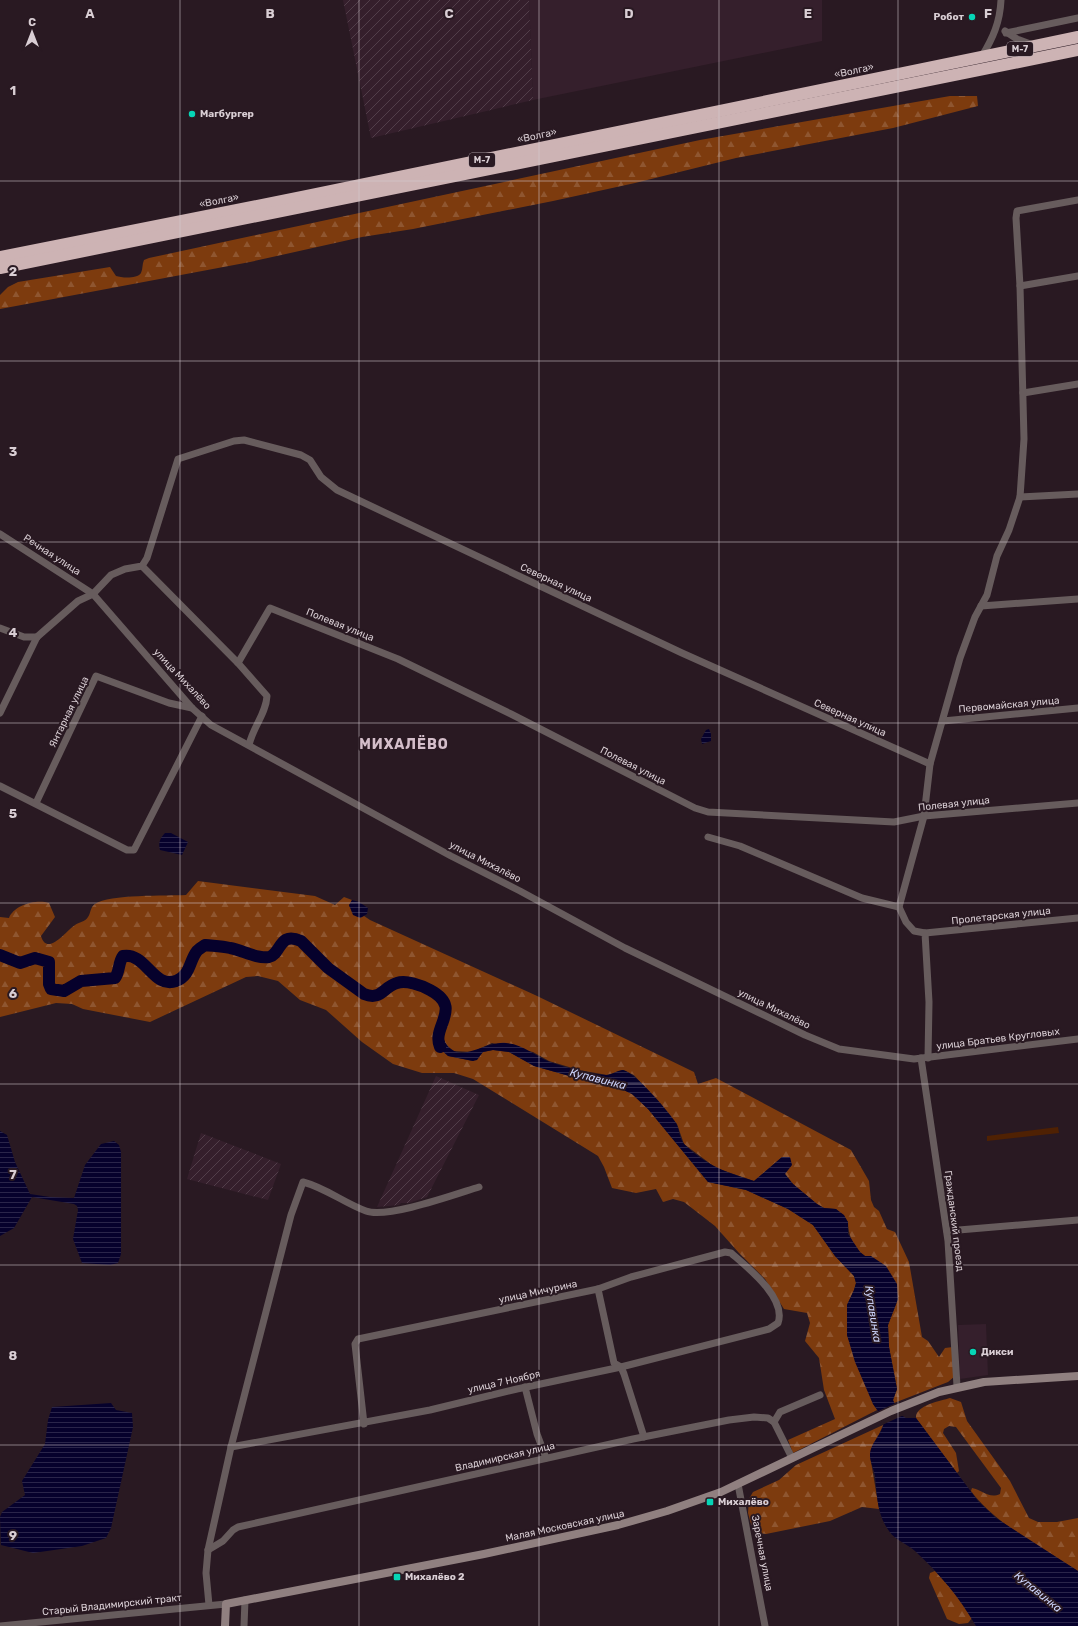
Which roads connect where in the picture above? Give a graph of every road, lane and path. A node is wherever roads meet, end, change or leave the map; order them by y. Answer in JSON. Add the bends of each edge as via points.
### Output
{"nodes":[{"id":1,"x":1001,"y":0,"type":"edge"},
{"id":2,"x":1078,"y":18,"type":"edge"},
{"id":3,"x":998,"y":25,"type":"junction"},
{"id":4,"x":1006,"y":33,"type":"junction"},
{"id":5,"x":1078,"y":37,"type":"edge"},
{"id":6,"x":1035,"y":46,"type":"junction"},
{"id":7,"x":1078,"y":50,"type":"edge"},
{"id":8,"x":982,"y":56,"type":"junction"},
{"id":9,"x":1078,"y":200,"type":"edge"},
{"id":10,"x":0,"y":257,"type":"edge"},
{"id":11,"x":0,"y":268,"type":"edge"},
{"id":12,"x":1078,"y":276,"type":"edge"},
{"id":13,"x":1020,"y":286,"type":"junction"},
{"id":14,"x":1078,"y":384,"type":"edge"},
{"id":15,"x":1023,"y":392,"type":"junction"},
{"id":16,"x":1078,"y":494,"type":"edge"},
{"id":17,"x":1020,"y":497,"type":"junction"},
{"id":18,"x":0,"y":534,"type":"edge"},
{"id":19,"x":142,"y":566,"type":"junction"},
{"id":20,"x":93,"y":594,"type":"junction"},
{"id":21,"x":1078,"y":599,"type":"edge"},
{"id":22,"x":981,"y":606,"type":"junction"},
{"id":23,"x":0,"y":628,"type":"edge"},
{"id":24,"x":38,"y":637,"type":"junction"},
{"id":25,"x":238,"y":663,"type":"junction"},
{"id":26,"x":192,"y":708,"type":"junction"},
{"id":27,"x":1078,"y":708,"type":"edge"},
{"id":28,"x":0,"y":713,"type":"edge"},
{"id":29,"x":202,"y":716,"type":"junction"},
{"id":30,"x":943,"y":721,"type":"junction"},
{"id":31,"x":249,"y":744,"type":"junction"},
{"id":32,"x":930,"y":764,"type":"junction"},
{"id":33,"x":0,"y":786,"type":"edge"},
{"id":34,"x":36,"y":803,"type":"junction"},
{"id":35,"x":1078,"y":803,"type":"edge"},
{"id":36,"x":924,"y":816,"type":"junction"},
{"id":37,"x":708,"y":837,"type":"dead end"},
{"id":38,"x":900,"y":907,"type":"junction"},
{"id":39,"x":1078,"y":918,"type":"edge"},
{"id":40,"x":925,"y":933,"type":"junction"},
{"id":41,"x":1078,"y":1039,"type":"edge"},
{"id":42,"x":924,"y":1058,"type":"junction"},
{"id":43,"x":479,"y":1188,"type":"dead end"},
{"id":44,"x":1078,"y":1220,"type":"edge"},
{"id":45,"x":947,"y":1231,"type":"junction"},
{"id":46,"x":598,"y":1290,"type":"junction"},
{"id":47,"x":778,"y":1322,"type":"joint"},
{"id":48,"x":621,"y":1367,"type":"junction"},
{"id":49,"x":1078,"y":1376,"type":"edge"},
{"id":50,"x":957,"y":1386,"type":"junction"},
{"id":51,"x":525,"y":1387,"type":"junction"},
{"id":52,"x":820,"y":1396,"type":"dead end"},
{"id":53,"x":774,"y":1422,"type":"junction"},
{"id":54,"x":364,"y":1424,"type":"junction"},
{"id":55,"x":644,"y":1437,"type":"junction"},
{"id":56,"x":231,"y":1447,"type":"junction"},
{"id":57,"x":546,"y":1458,"type":"junction"},
{"id":58,"x":792,"y":1458,"type":"junction"},
{"id":59,"x":738,"y":1484,"type":"junction"},
{"id":60,"x":208,"y":1550,"type":"junction"},
{"id":61,"x":245,"y":1600,"type":"junction"},
{"id":62,"x":226,"y":1604,"type":"junction"},
{"id":63,"x":209,"y":1605,"type":"junction"},
{"id":64,"x":0,"y":1626,"type":"edge"},
{"id":65,"x":224,"y":1626,"type":"edge"},
{"id":66,"x":244,"y":1626,"type":"edge"},
{"id":67,"x":765,"y":1626,"type":"edge"}],
"edges":[{"from":1,"to":3,"type":"street"},
{"from":2,"to":4,"type":"street"},
{"from":3,"to":4,"type":"street"},
{"from":3,"to":8,"type":"street","via":[[992,41]]},
{"from":4,"to":6,"type":"street"},
{"from":5,"to":6,"type":"highway","name":"«Волга»","number":"М-7"},
{"from":6,"to":8,"type":"highway","name":"«Волга»","number":"М-7"},
{"from":7,"to":11,"type":"highway","number":"М-7"},
{"from":8,"to":10,"type":"highway","name":"«Волга»","number":"М-7","via":[[333,191]]},
{"from":9,"to":13,"type":"street","via":[[1017,211]]},
{"from":12,"to":13,"type":"street"},
{"from":13,"to":15,"type":"street"},
{"from":14,"to":15,"type":"street"},
{"from":15,"to":17,"type":"street","via":[[1024,439]]},
{"from":16,"to":17,"type":"street"},
{"from":17,"to":22,"type":"street"},
{"from":18,"to":20,"type":"street","name":"Речная улица"},
{"from":19,"to":20,"type":"street","via":[[111,575]]},
{"from":19,"to":25,"type":"street"},
{"from":19,"to":32,"type":"street","name":"Северная улица","via":[[147,558],[178,459],[244,440],[310,460],[321,477],[337,490],[682,654]]},
{"from":20,"to":24,"type":"street","via":[[78,601]]},
{"from":20,"to":26,"type":"street","name":"улица Михалёво"},
{"from":21,"to":22,"type":"street"},
{"from":22,"to":30,"type":"street","via":[[960,658]]},
{"from":23,"to":24,"type":"street","via":[[24,637]]},
{"from":24,"to":28,"type":"street"},
{"from":25,"to":31,"type":"street","via":[[267,696],[266,708],[251,734]]},
{"from":25,"to":36,"type":"street","name":"Полевая улица","via":[[270,608],[405,663],[695,808],[715,813],[885,822]]},
{"from":26,"to":29,"type":"street","name":"улица Михалёво"},
{"from":26,"to":34,"type":"street","name":"Янтарная улица","via":[[169,703],[96,676]]},
{"from":27,"to":30,"type":"street","name":"Первомайская улица"},
{"from":29,"to":31,"type":"street","name":"улица Михалёво","via":[[211,725]]},
{"from":29,"to":34,"type":"street","via":[[134,850],[127,850]]},
{"from":30,"to":32,"type":"street"},
{"from":31,"to":42,"type":"street","name":"улица Михалёво","via":[[451,856],[625,948],[805,1035],[839,1049]]},
{"from":32,"to":36,"type":"street"},
{"from":33,"to":34,"type":"street"},
{"from":35,"to":36,"type":"street","name":"Полевая улица"},
{"from":36,"to":38,"type":"street"},
{"from":37,"to":38,"type":"street","via":[[740,846],[862,898]]},
{"from":38,"to":40,"type":"street","via":[[906,922],[914,931]]},
{"from":39,"to":40,"type":"street","name":"Пролетарская улица"},
{"from":40,"to":42,"type":"street","name":"Гражданский проезд","via":[[929,1002]]},
{"from":41,"to":42,"type":"street","name":"улица Братьев Кругловых"},
{"from":42,"to":45,"type":"street","name":"Гражданский проезд"},
{"from":43,"to":56,"type":"street","via":[[378,1213],[366,1211],[317,1186],[302,1182],[289,1222]]},
{"from":44,"to":45,"type":"street"},
{"from":45,"to":50,"type":"street","name":"Гражданский проезд"},
{"from":46,"to":47,"type":"street","name":"улица Мичурина","via":[[632,1277],[726,1252],[731,1253],[766,1286],[780,1311]]},
{"from":46,"to":48,"type":"street","via":[[614,1363]]},
{"from":46,"to":54,"type":"street","name":"улица Мичурина","via":[[358,1339],[355,1344]]},
{"from":47,"to":48,"type":"street","name":"улица 7 Ноября","via":[[768,1329],[742,1337]]},
{"from":48,"to":51,"type":"street","name":"улица 7 Ноября"},
{"from":48,"to":55,"type":"street"},
{"from":49,"to":50,"type":"main road","name":"Малая Московская улица"},
{"from":50,"to":58,"type":"main road","name":"Малая Московская улица","via":[[906,1404]]},
{"from":51,"to":54,"type":"street","name":"улица 7 Ноября"},
{"from":51,"to":57,"type":"street"},
{"from":52,"to":53,"type":"street","via":[[780,1412]]},
{"from":53,"to":55,"type":"street","name":"Владимирская улица","via":[[768,1418],[735,1419]]},
{"from":53,"to":58,"type":"street"},
{"from":54,"to":56,"type":"street","name":"улица 7 Ноября"},
{"from":55,"to":57,"type":"street","name":"Владимирская улица"},
{"from":56,"to":60,"type":"street"},
{"from":57,"to":60,"type":"street","name":"Владимирская улица","via":[[238,1527]]},
{"from":58,"to":59,"type":"main road","name":"Малая Московская улица"},
{"from":59,"to":61,"type":"main road","name":"Малая Московская улица","via":[[685,1506],[618,1525],[484,1554]]},
{"from":59,"to":67,"type":"street","name":"Заречная улица"},
{"from":60,"to":63,"type":"street","via":[[206,1573]]},
{"from":61,"to":62,"type":"main road","name":"Малая Московская улица"},
{"from":61,"to":66,"type":"street"},
{"from":62,"to":63,"type":"street","name":"Старый Владимирский тракт"},
{"from":62,"to":65,"type":"main road"},
{"from":63,"to":64,"type":"street","name":"Старый Владимирский тракт"}]}
